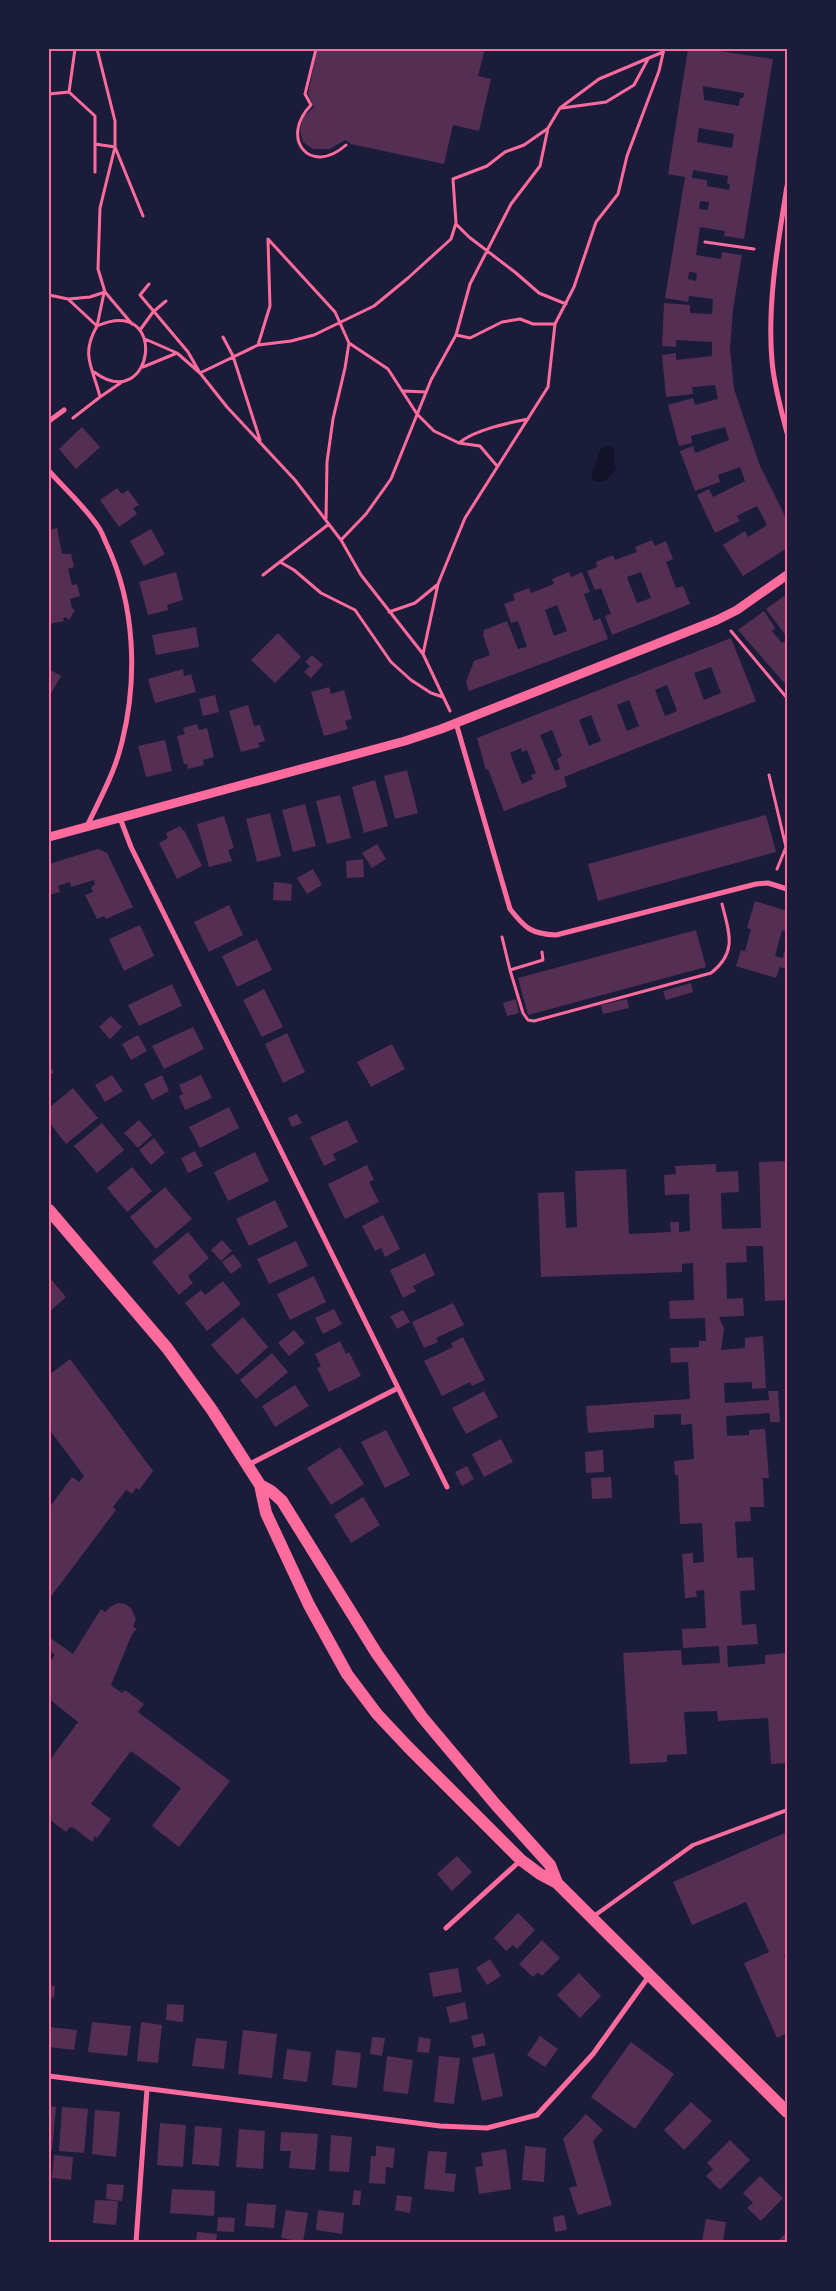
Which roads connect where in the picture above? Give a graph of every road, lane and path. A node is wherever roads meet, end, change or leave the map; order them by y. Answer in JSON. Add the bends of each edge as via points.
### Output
{"nodes":[{"id":1,"x":75,"y":49,"type":"edge"},
{"id":2,"x":97,"y":49,"type":"edge"},
{"id":3,"x":316,"y":49,"type":"edge"},
{"id":4,"x":664,"y":50,"type":"edge"},
{"id":5,"x":648,"y":59,"type":"junction"},
{"id":6,"x":69,"y":92,"type":"junction"},
{"id":7,"x":49,"y":94,"type":"edge"},
{"id":8,"x":560,"y":108,"type":"junction"},
{"id":9,"x":548,"y":128,"type":"junction"},
{"id":10,"x":95,"y":144,"type":"junction"},
{"id":11,"x":346,"y":145,"type":"dead end"},
{"id":12,"x":115,"y":147,"type":"junction"},
{"id":13,"x":95,"y":172,"type":"dead end"},
{"id":14,"x":787,"y":186,"type":"edge"},
{"id":15,"x":143,"y":216,"type":"dead end"},
{"id":16,"x":456,"y":224,"type":"junction"},
{"id":17,"x":705,"y":242,"type":"dead end"},
{"id":18,"x":754,"y":249,"type":"dead end"},
{"id":19,"x":488,"y":252,"type":"junction"},
{"id":20,"x":149,"y":284,"type":"dead end"},
{"id":21,"x":104,"y":292,"type":"junction"},
{"id":22,"x":49,"y":295,"type":"edge"},
{"id":23,"x":68,"y":299,"type":"junction"},
{"id":24,"x":166,"y":301,"type":"dead end"},
{"id":25,"x":566,"y":304,"type":"junction"},
{"id":26,"x":153,"y":312,"type":"junction"},
{"id":27,"x":342,"y":323,"type":"junction"},
{"id":28,"x":132,"y":324,"type":"junction"},
{"id":29,"x":555,"y":324,"type":"junction"},
{"id":30,"x":97,"y":326,"type":"junction"},
{"id":31,"x":140,"y":330,"type":"junction"},
{"id":32,"x":456,"y":335,"type":"junction"},
{"id":33,"x":223,"y":337,"type":"dead end"},
{"id":34,"x":145,"y":339,"type":"junction"},
{"id":35,"x":349,"y":343,"type":"junction"},
{"id":36,"x":258,"y":345,"type":"junction"},
{"id":37,"x":177,"y":353,"type":"junction"},
{"id":38,"x":233,"y":356,"type":"junction"},
{"id":39,"x":142,"y":368,"type":"junction"},
{"id":40,"x":94,"y":372,"type":"junction"},
{"id":41,"x":200,"y":372,"type":"junction"},
{"id":42,"x":126,"y":380,"type":"junction"},
{"id":43,"x":403,"y":392,"type":"junction"},
{"id":44,"x":426,"y":392,"type":"junction"},
{"id":45,"x":100,"y":397,"type":"junction"},
{"id":46,"x":64,"y":410,"type":"dead end"},
{"id":47,"x":417,"y":414,"type":"junction"},
{"id":48,"x":72,"y":419,"type":"dead end"},
{"id":49,"x":528,"y":419,"type":"junction"},
{"id":50,"x":49,"y":421,"type":"edge"},
{"id":51,"x":787,"y":433,"type":"edge"},
{"id":52,"x":260,"y":441,"type":"junction"},
{"id":53,"x":460,"y":443,"type":"junction"},
{"id":54,"x":497,"y":466,"type":"junction"},
{"id":55,"x":49,"y":471,"type":"edge"},
{"id":56,"x":326,"y":520,"type":"junction"},
{"id":57,"x":329,"y":524,"type":"junction"},
{"id":58,"x":341,"y":540,"type":"junction"},
{"id":59,"x":280,"y":562,"type":"junction"},
{"id":60,"x":787,"y":574,"type":"edge"},
{"id":61,"x":263,"y":575,"type":"dead end"},
{"id":62,"x":438,"y":584,"type":"junction"},
{"id":63,"x":389,"y":612,"type":"junction"},
{"id":64,"x":731,"y":631,"type":"dead end"},
{"id":65,"x":423,"y":654,"type":"junction"},
{"id":66,"x":444,"y":697,"type":"junction"},
{"id":67,"x":787,"y":698,"type":"edge"},
{"id":68,"x":450,"y":711,"type":"dead end"},
{"id":69,"x":456,"y":723,"type":"junction"},
{"id":70,"x":769,"y":775,"type":"dead end"},
{"id":71,"x":120,"y":818,"type":"junction"},
{"id":72,"x":87,"y":827,"type":"junction"},
{"id":73,"x":49,"y":837,"type":"edge"},
{"id":74,"x":776,"y":869,"type":"dead end"},
{"id":75,"x":787,"y":889,"type":"edge"},
{"id":76,"x":722,"y":904,"type":"dead end"},
{"id":77,"x":502,"y":937,"type":"dead end"},
{"id":78,"x":542,"y":952,"type":"dead end"},
{"id":79,"x":510,"y":970,"type":"junction"},
{"id":80,"x":49,"y":1210,"type":"edge"},
{"id":81,"x":398,"y":1388,"type":"junction"},
{"id":82,"x":248,"y":1465,"type":"junction"},
{"id":83,"x":260,"y":1485,"type":"junction"},
{"id":84,"x":447,"y":1487,"type":"dead end"},
{"id":85,"x":787,"y":1810,"type":"edge"},
{"id":86,"x":521,"y":1860,"type":"junction"},
{"id":87,"x":557,"y":1883,"type":"junction"},
{"id":88,"x":592,"y":1918,"type":"junction"},
{"id":89,"x":446,"y":1928,"type":"dead end"},
{"id":90,"x":649,"y":1975,"type":"junction"},
{"id":91,"x":49,"y":2076,"type":"edge"},
{"id":92,"x":147,"y":2088,"type":"junction"},
{"id":93,"x":787,"y":2112,"type":"edge"},
{"id":94,"x":136,"y":2242,"type":"edge"}],
"edges":[{"from":1,"to":6,"type":"path"},
{"from":2,"to":12,"type":"path","via":[[115,121]]},
{"from":3,"to":11,"type":"path","via":[[305,94],[311,105],[299,120],[297,137],[311,157],[327,158]]},
{"from":4,"to":5,"type":"path"},
{"from":4,"to":25,"type":"path","via":[[618,194],[596,222]]},
{"from":5,"to":8,"type":"path","via":[[599,79]]},
{"from":5,"to":8,"type":"path","via":[[634,85],[606,102]]},
{"from":6,"to":7,"type":"path"},
{"from":6,"to":10,"type":"path","via":[[95,116]]},
{"from":8,"to":9,"type":"path"},
{"from":9,"to":16,"type":"path","via":[[487,166],[453,179]]},
{"from":9,"to":19,"type":"path","via":[[540,166],[512,204]]},
{"from":10,"to":12,"type":"path"},
{"from":10,"to":13,"type":"path"},
{"from":12,"to":15,"type":"path"},
{"from":12,"to":21,"type":"path","via":[[100,208],[98,269]]},
{"from":14,"to":51,"type":"street","via":[[771,323],[772,362]]},
{"from":16,"to":19,"type":"path"},
{"from":16,"to":27,"type":"path","via":[[451,239],[408,278],[374,306]]},
{"from":17,"to":18,"type":"path"},
{"from":19,"to":25,"type":"path","via":[[539,292]]},
{"from":19,"to":32,"type":"path","via":[[470,284]]},
{"from":20,"to":26,"type":"path","via":[[140,295]]},
{"from":21,"to":23,"type":"path"},
{"from":21,"to":28,"type":"path"},
{"from":21,"to":30,"type":"path"},
{"from":22,"to":23,"type":"path"},
{"from":23,"to":30,"type":"path"},
{"from":24,"to":26,"type":"path"},
{"from":25,"to":29,"type":"path"},
{"from":26,"to":31,"type":"path"},
{"from":26,"to":41,"type":"path","via":[[188,352]]},
{"from":27,"to":35,"type":"path"},
{"from":27,"to":36,"type":"path","via":[[291,341]]},
{"from":27,"to":36,"type":"path","via":[[268,240],[270,306]]},
{"from":28,"to":30,"type":"path","via":[[112,320]]},
{"from":28,"to":31,"type":"path"},
{"from":29,"to":32,"type":"path","via":[[533,324],[520,319],[502,322],[470,338]]},
{"from":29,"to":49,"type":"path","via":[[548,387]]},
{"from":30,"to":40,"type":"path","via":[[88,346],[90,366]]},
{"from":31,"to":34,"type":"path"},
{"from":32,"to":44,"type":"path"},
{"from":33,"to":38,"type":"path"},
{"from":34,"to":37,"type":"path"},
{"from":34,"to":39,"type":"path","via":[[147,351]]},
{"from":35,"to":43,"type":"path","via":[[388,369]]},
{"from":35,"to":56,"type":"path","via":[[328,453]]},
{"from":36,"to":38,"type":"path"},
{"from":37,"to":39,"type":"path"},
{"from":37,"to":41,"type":"path"},
{"from":38,"to":41,"type":"path"},
{"from":38,"to":52,"type":"path"},
{"from":39,"to":42,"type":"path"},
{"from":40,"to":42,"type":"path","via":[[103,379]]},
{"from":40,"to":45,"type":"path"},
{"from":41,"to":52,"type":"path","via":[[227,407]]},
{"from":42,"to":45,"type":"path"},
{"from":43,"to":44,"type":"path"},
{"from":43,"to":47,"type":"path"},
{"from":44,"to":47,"type":"path"},
{"from":45,"to":48,"type":"path"},
{"from":46,"to":50,"type":"street"},
{"from":47,"to":53,"type":"path","via":[[434,430]]},
{"from":47,"to":58,"type":"path","via":[[391,479],[366,514]]},
{"from":49,"to":53,"type":"path","via":[[492,428],[464,438]]},
{"from":49,"to":54,"type":"path"},
{"from":52,"to":56,"type":"path"},
{"from":53,"to":54,"type":"path","via":[[480,446]]},
{"from":54,"to":62,"type":"path","via":[[465,518]]},
{"from":55,"to":72,"type":"street","via":[[98,525],[117,566],[132,635],[122,742],[110,778]]},
{"from":56,"to":57,"type":"path"},
{"from":57,"to":58,"type":"path"},
{"from":57,"to":59,"type":"path"},
{"from":58,"to":63,"type":"path","via":[[361,575]]},
{"from":59,"to":61,"type":"path"},
{"from":59,"to":66,"type":"path","via":[[321,593],[355,610],[391,662],[431,693]]},
{"from":60,"to":69,"type":"street","via":[[717,620]]},
{"from":62,"to":63,"type":"path","via":[[415,603]]},
{"from":62,"to":65,"type":"path"},
{"from":63,"to":65,"type":"path"},
{"from":64,"to":67,"type":"path"},
{"from":65,"to":66,"type":"path"},
{"from":66,"to":68,"type":"path"},
{"from":69,"to":71,"type":"street","via":[[405,741]]},
{"from":69,"to":75,"type":"street","via":[[510,910],[526,928],[556,935],[756,884],[768,883]]},
{"from":70,"to":74,"type":"path","via":[[786,847]]},
{"from":71,"to":72,"type":"street"},
{"from":71,"to":81,"type":"street","via":[[131,847]]},
{"from":72,"to":73,"type":"street"},
{"from":76,"to":79,"type":"path","via":[[729,934],[729,952],[721,965],[706,974],[534,1021],[522,1013]]},
{"from":77,"to":79,"type":"path"},
{"from":78,"to":79,"type":"path","via":[[543,960]]},
{"from":80,"to":82,"type":"main road","via":[[167,1348]]},
{"from":81,"to":82,"type":"street"},
{"from":81,"to":84,"type":"street"},
{"from":82,"to":83,"type":"main road"},
{"from":83,"to":86,"type":"main road","via":[[266,1513],[312,1612],[347,1674],[408,1747]]},
{"from":83,"to":87,"type":"main road","via":[[282,1502],[377,1654],[422,1717],[490,1799],[550,1864]]},
{"from":85,"to":88,"type":"lane","via":[[693,1845]]},
{"from":86,"to":87,"type":"main road"},
{"from":86,"to":89,"type":"street"},
{"from":87,"to":88,"type":"main road"},
{"from":88,"to":90,"type":"main road"},
{"from":90,"to":92,"type":"street","via":[[593,2054],[537,2115],[512,2123],[487,2128],[440,2126]]},
{"from":90,"to":93,"type":"main road"},
{"from":91,"to":92,"type":"street"},
{"from":92,"to":94,"type":"street"}]}
